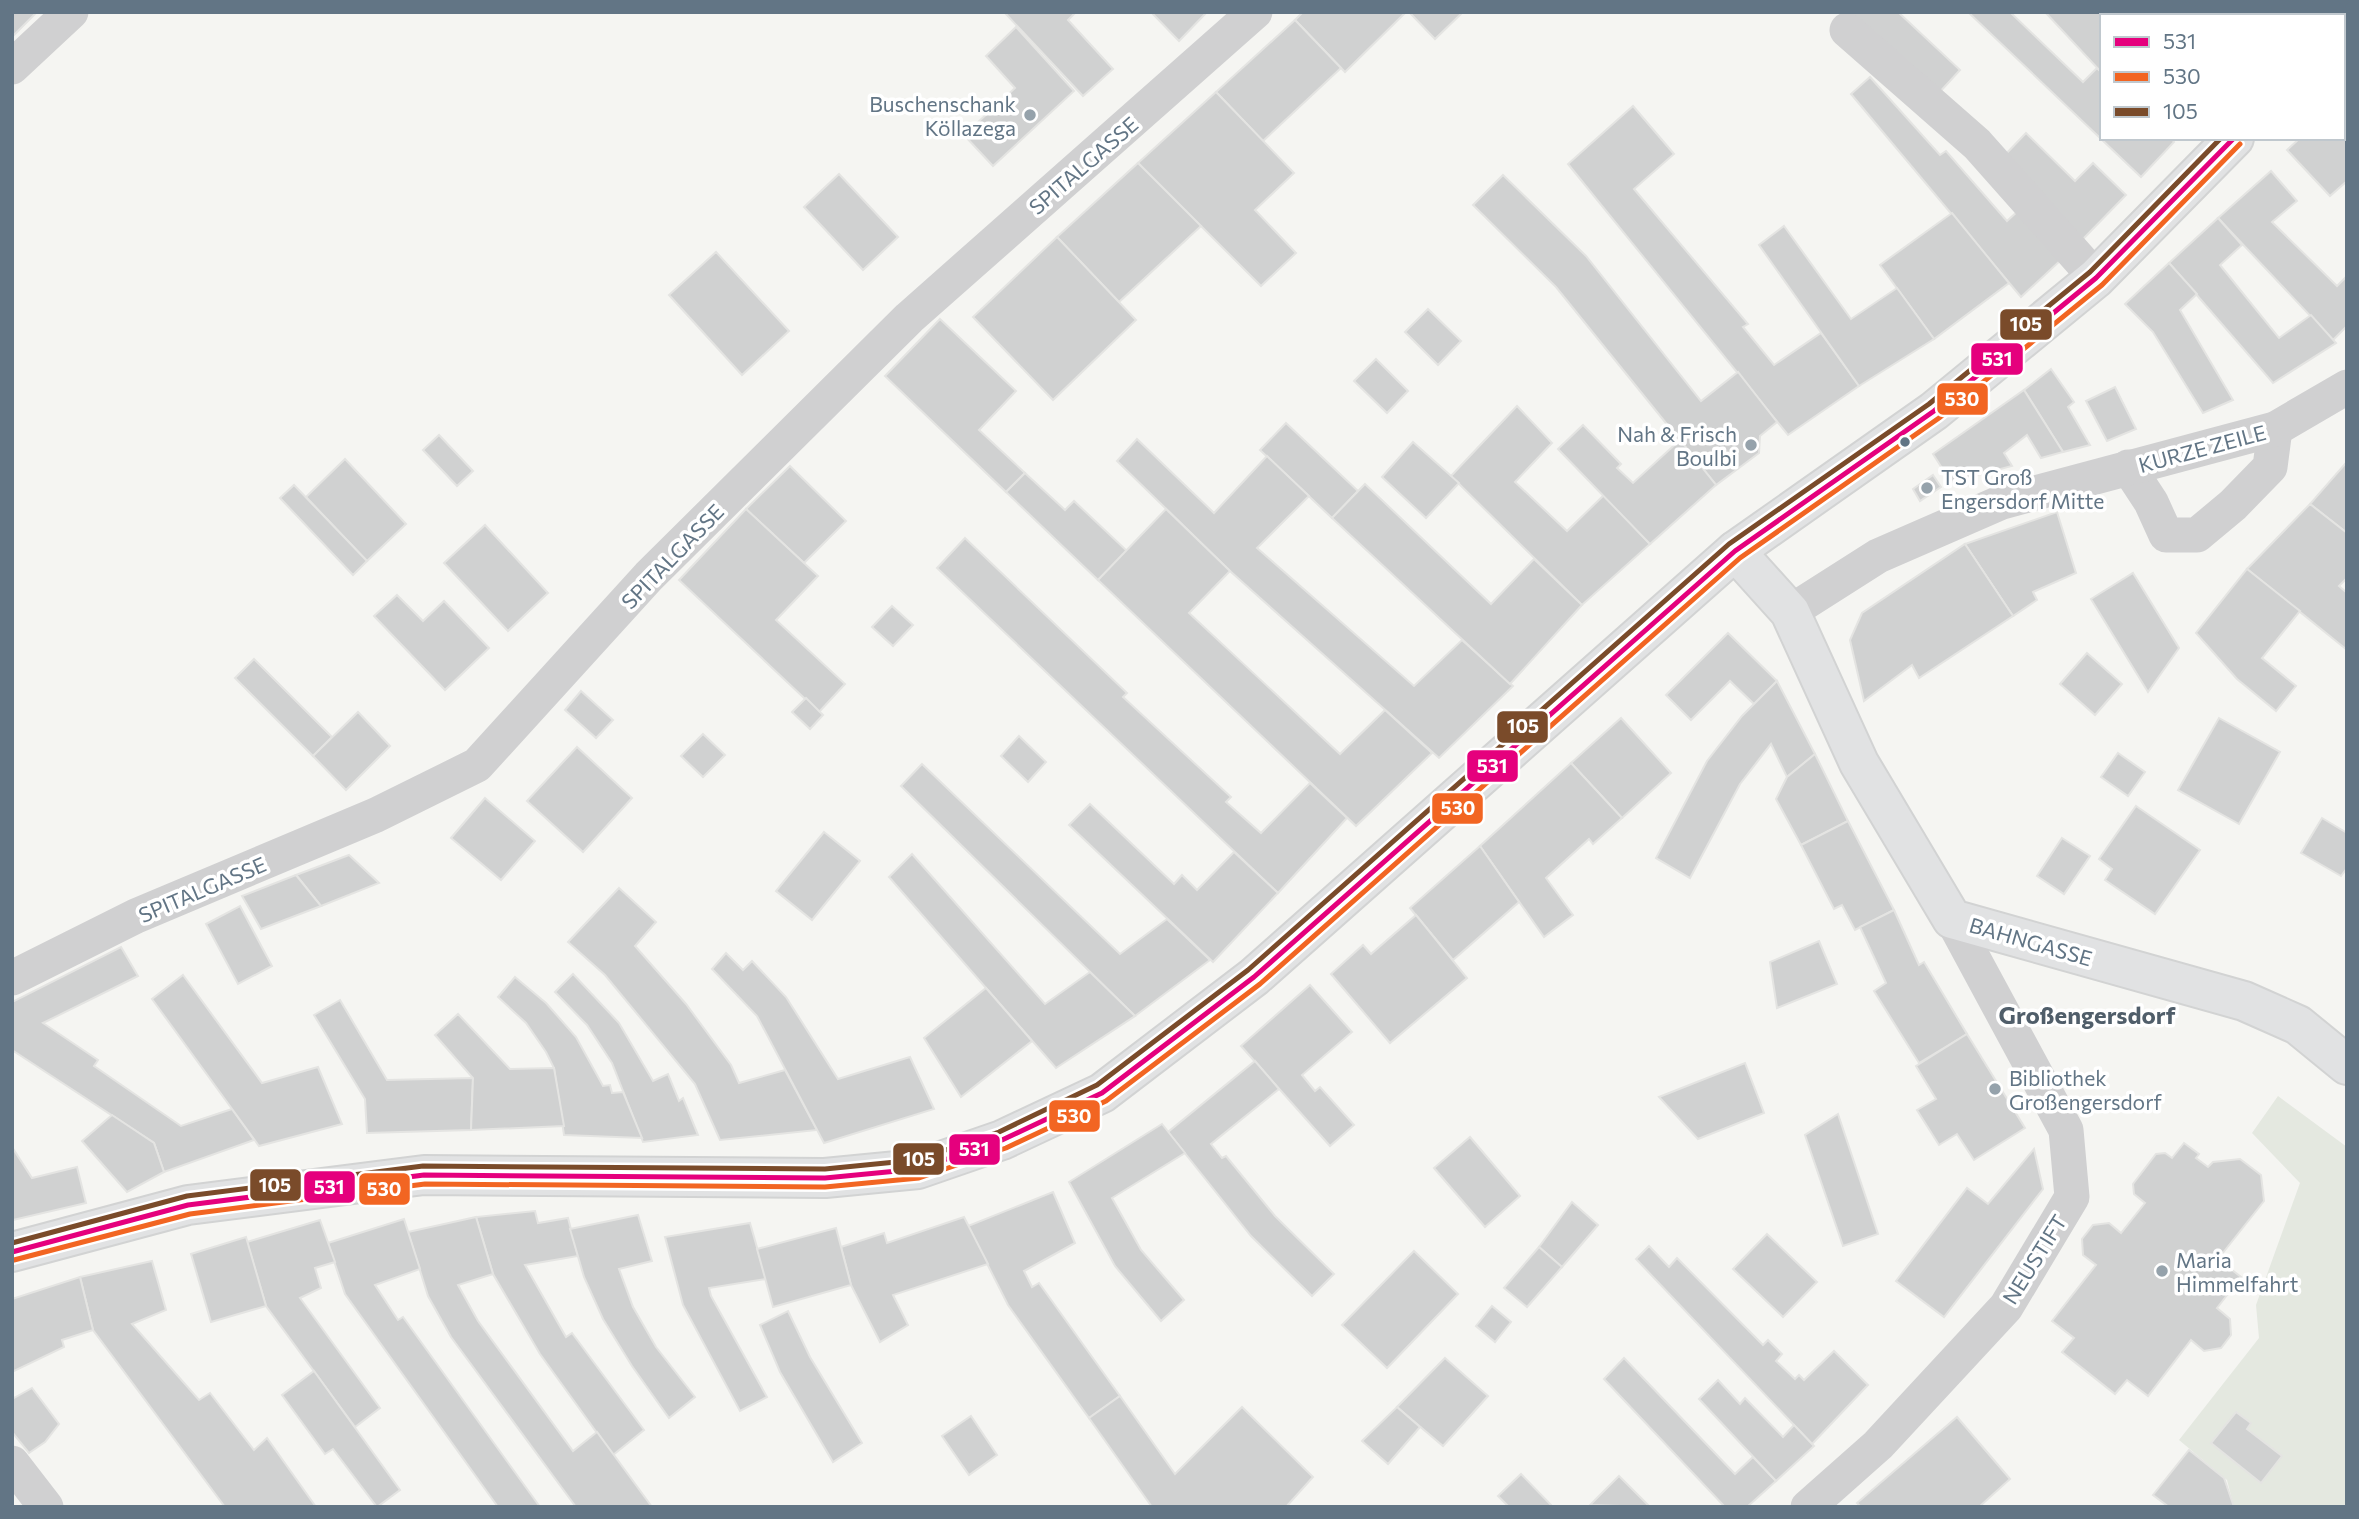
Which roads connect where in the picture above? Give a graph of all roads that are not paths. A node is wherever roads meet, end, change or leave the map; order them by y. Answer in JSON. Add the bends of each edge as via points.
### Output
{"nodes":[{"id":1,"x":71,"y":12,"type":"edge"},
{"id":2,"x":1255,"y":12,"type":"edge"},
{"id":3,"x":1847,"y":30,"type":"dead end"},
{"id":4,"x":12,"y":67,"type":"edge"},
{"id":5,"x":2232,"y":140,"type":"edge"},
{"id":6,"x":2096,"y":278,"type":"junction"},
{"id":7,"x":2347,"y":387,"type":"edge"},
{"id":8,"x":2275,"y":429,"type":"junction"},
{"id":9,"x":2128,"y":467,"type":"junction"},
{"id":10,"x":1735,"y":551,"type":"junction"},
{"id":11,"x":1790,"y":612,"type":"junction"},
{"id":12,"x":1952,"y":919,"type":"junction"},
{"id":13,"x":12,"y":978,"type":"edge"},
{"id":14,"x":2347,"y":1065,"type":"edge"},
{"id":15,"x":12,"y":1252,"type":"edge"},
{"id":16,"x":12,"y":1463,"type":"edge"},
{"id":17,"x":46,"y":1507,"type":"edge"},
{"id":18,"x":1808,"y":1507,"type":"edge"}],
"edges":[{"from":1,"to":4,"type":"street"},
{"from":2,"to":13,"type":"street","name":"SPITALGASSE","via":[[909,318],[649,576],[477,765],[376,815],[136,916]]},
{"from":3,"to":6,"type":"street","via":[[1976,144]]},
{"from":5,"to":6,"type":"main road"},
{"from":6,"to":10,"type":"main road","via":[[1934,411]]},
{"from":7,"to":8,"type":"street","name":"KURZE ZEILE"},
{"from":8,"to":9,"type":"street","name":"KURZE ZEILE"},
{"from":8,"to":9,"type":"street","name":"KURZE ZEILE","via":[[2270,467],[2197,535],[2166,535]]},
{"from":9,"to":11,"type":"street","name":"KURZE ZEILE","via":[[2002,502],[1878,556]]},
{"from":10,"to":11,"type":"main road","name":"BAHNGASSE"},
{"from":10,"to":15,"type":"main road","via":[[1254,977],[1102,1093],[1002,1140],[918,1168],[825,1178],[424,1175],[188,1205]]},
{"from":11,"to":12,"type":"main road","name":"BAHNGASSE","via":[[1859,764]]},
{"from":12,"to":14,"type":"main road","name":"BAHNGASSE","via":[[2244,1001],[2298,1025]]},
{"from":12,"to":18,"type":"street","name":"NEUSTIFT","via":[[2066,1130],[2072,1197],[2006,1307],[1878,1446]]},
{"from":16,"to":17,"type":"street"}]}
